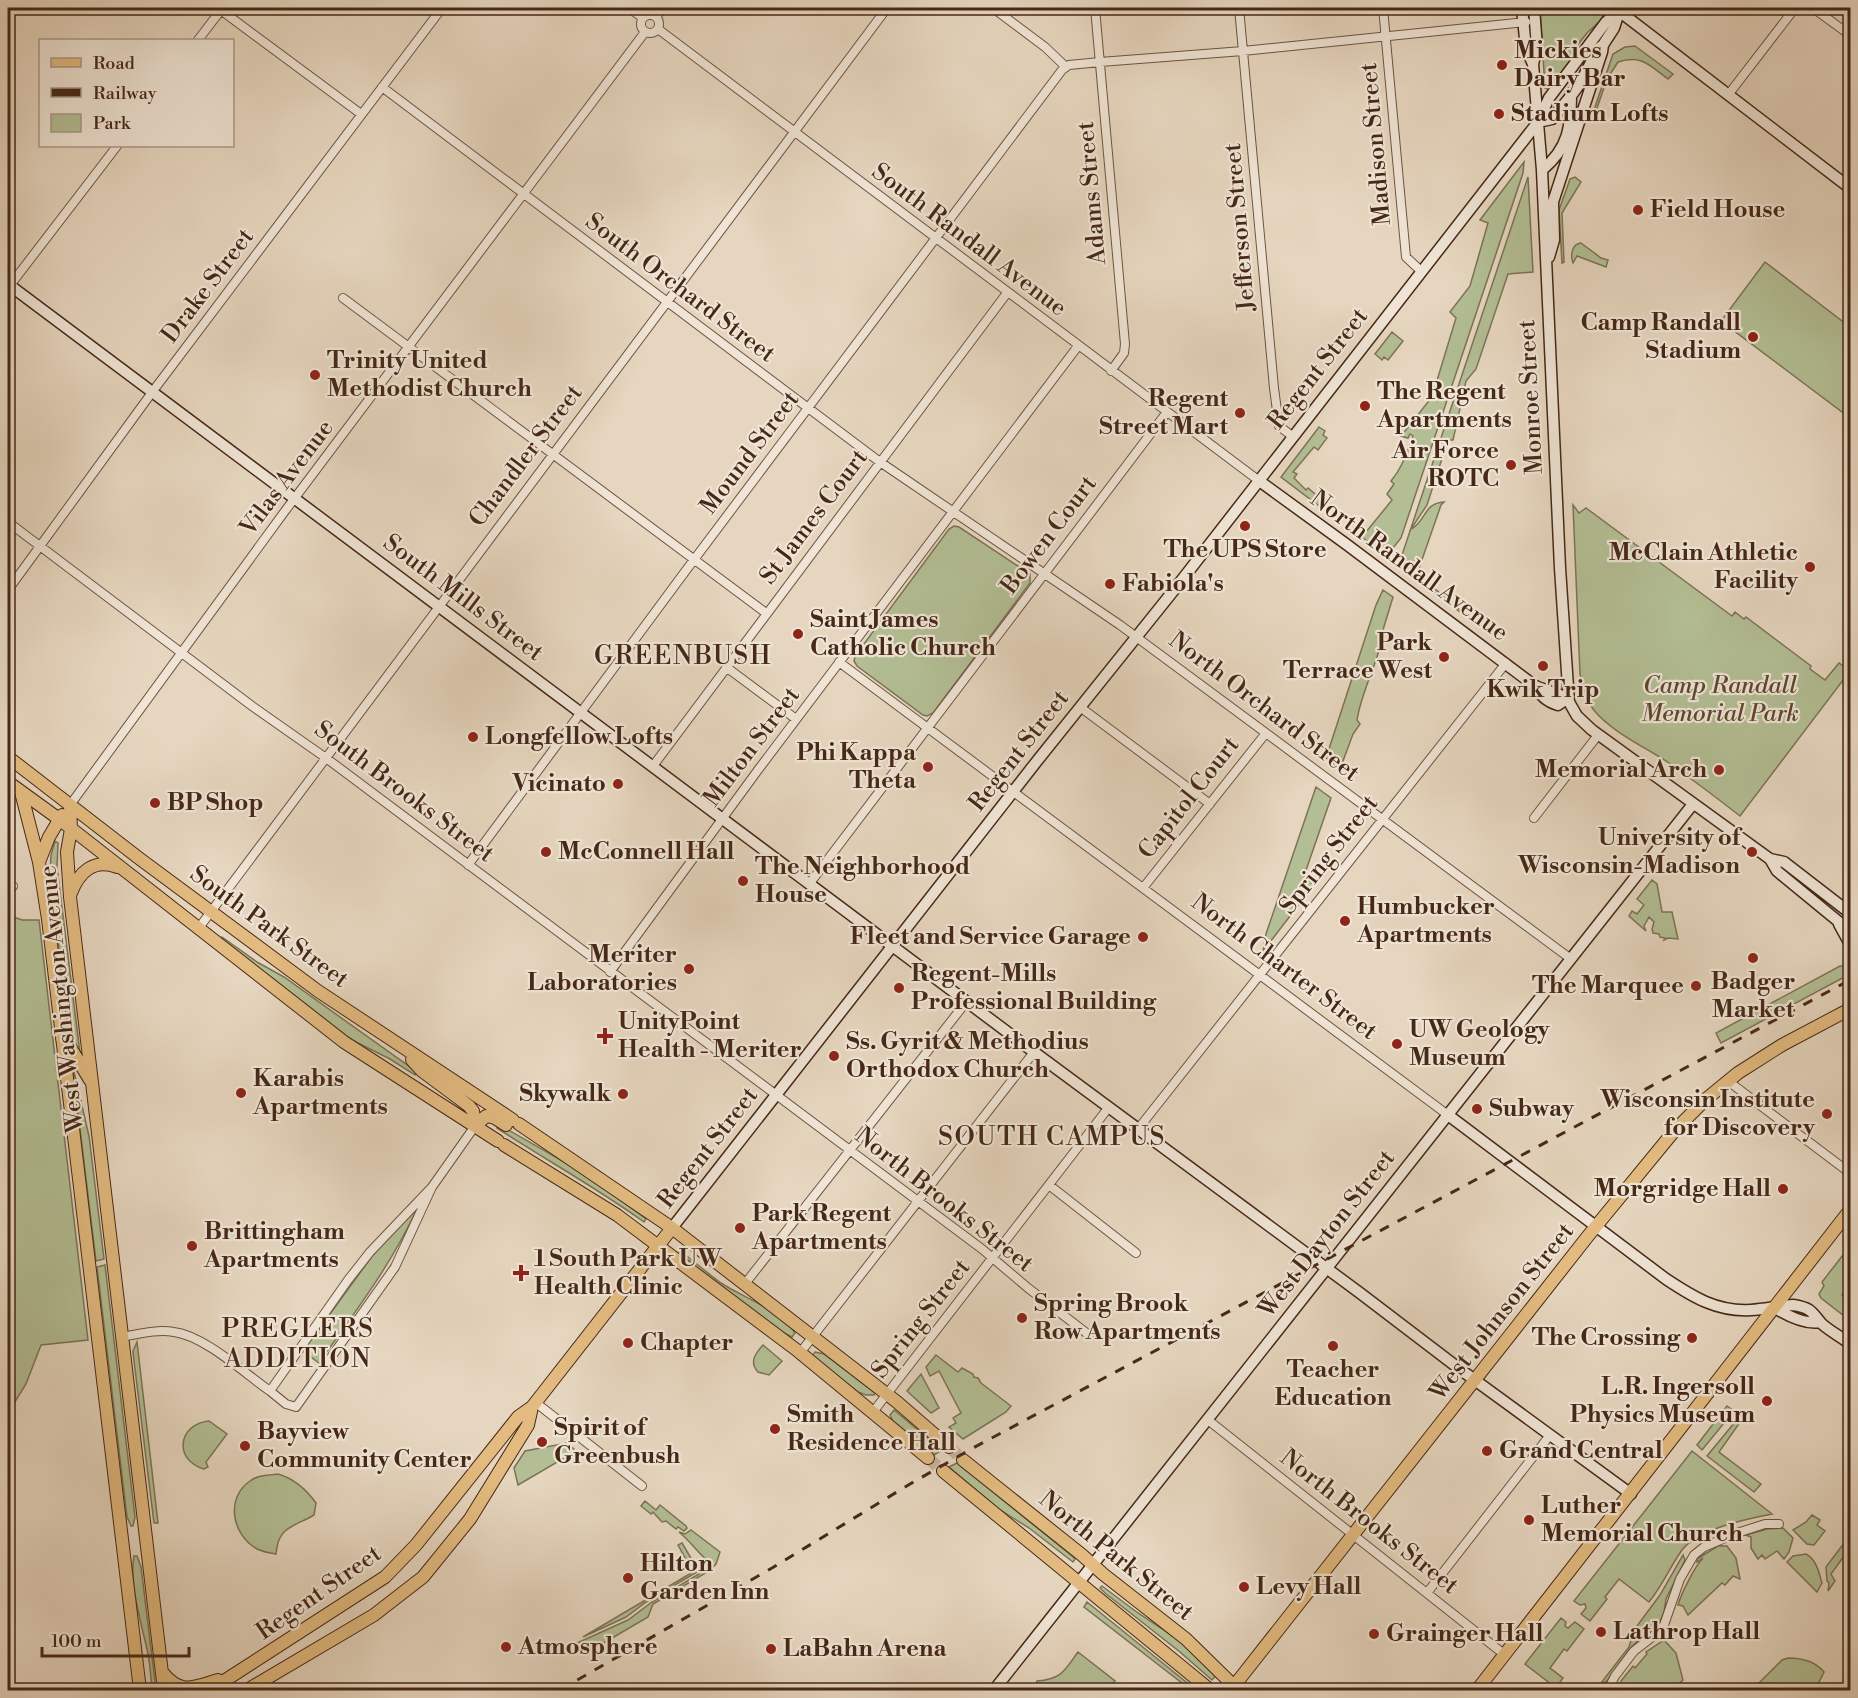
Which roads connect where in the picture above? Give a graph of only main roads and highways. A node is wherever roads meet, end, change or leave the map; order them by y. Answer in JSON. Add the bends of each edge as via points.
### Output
{"nodes":[{"id":1,"x":8,"y":757,"type":"edge"},
{"id":2,"x":8,"y":782,"type":"edge"},
{"id":3,"x":21,"y":792,"type":"junction"},
{"id":4,"x":70,"y":805,"type":"junction"},
{"id":5,"x":59,"y":819,"type":"junction"},
{"id":6,"x":71,"y":829,"type":"junction"},
{"id":7,"x":39,"y":862,"type":"junction"},
{"id":8,"x":124,"y":870,"type":"junction"},
{"id":9,"x":70,"y":897,"type":"junction"},
{"id":10,"x":1850,"y":1009,"type":"edge"},
{"id":11,"x":62,"y":1039,"type":"junction"},
{"id":12,"x":406,"y":1050,"type":"junction"},
{"id":13,"x":92,"y":1084,"type":"junction"},
{"id":14,"x":514,"y":1125,"type":"junction"},
{"id":15,"x":475,"y":1126,"type":"junction"},
{"id":16,"x":1851,"y":1210,"type":"edge"},
{"id":17,"x":672,"y":1228,"type":"junction"},
{"id":18,"x":657,"y":1247,"type":"junction"},
{"id":19,"x":534,"y":1405,"type":"junction"},
{"id":20,"x":949,"y":1447,"type":"tunnel mouth"},
{"id":21,"x":928,"y":1458,"type":"tunnel mouth"},
{"id":22,"x":963,"y":1460,"type":"tunnel mouth"},
{"id":23,"x":943,"y":1471,"type":"tunnel mouth"},
{"id":24,"x":280,"y":1671,"type":"junction"},
{"id":25,"x":162,"y":1672,"type":"junction"},
{"id":26,"x":236,"y":1675,"type":"junction"},
{"id":27,"x":1234,"y":1689,"type":"edge"},
{"id":28,"x":140,"y":1690,"type":"edge"},
{"id":29,"x":164,"y":1690,"type":"edge"},
{"id":30,"x":210,"y":1690,"type":"edge"},
{"id":31,"x":247,"y":1690,"type":"edge"},
{"id":32,"x":254,"y":1690,"type":"edge"},
{"id":33,"x":1210,"y":1690,"type":"edge"},
{"id":34,"x":1477,"y":1690,"type":"edge"}],
"edges":[{"from":1,"to":4,"type":"main road","name":"South Park Street"},
{"from":2,"to":3,"type":"main road","name":"South Park Street"},
{"from":3,"to":5,"type":"main road","name":"South Park Street"},
{"from":3,"to":7,"type":"main road"},
{"from":4,"to":5,"type":"main road","name":"West Washington Avenue"},
{"from":4,"to":6,"type":"main road","name":"West Washington Avenue"},
{"from":4,"to":12,"type":"main road","name":"South Park Street","via":[[318,991]]},
{"from":5,"to":6,"type":"main road","name":"South Park Street"},
{"from":5,"to":7,"type":"main road","name":"West Washington Avenue"},
{"from":6,"to":8,"type":"main road","name":"South Park Street"},
{"from":6,"to":9,"type":"main road","name":"West Washington Avenue","via":[[67,852]]},
{"from":7,"to":11,"type":"main road","name":"West Washington Avenue"},
{"from":8,"to":9,"type":"main road","via":[[106,864],[90,867],[76,880]]},
{"from":8,"to":15,"type":"main road","name":"South Park Street","via":[[345,1042]]},
{"from":9,"to":13,"type":"main road","name":"West Washington Avenue"},
{"from":10,"to":27,"type":"main road","name":"West Johnson Street","via":[[1782,1045],[1728,1081],[1675,1130]]},
{"from":11,"to":13,"type":"main road"},
{"from":11,"to":28,"type":"main road","name":"West Washington Avenue"},
{"from":12,"to":14,"type":"main road","name":"South Park Street"},
{"from":12,"to":15,"type":"main road","via":[[422,1071],[469,1106]]},
{"from":13,"to":25,"type":"main road","name":"West Washington Avenue"},
{"from":14,"to":15,"type":"main road","via":[[488,1116]]},
{"from":14,"to":17,"type":"main road","via":[[540,1143],[550,1144]]},
{"from":15,"to":18,"type":"main road","name":"South Park Street","via":[[609,1210]]},
{"from":16,"to":34,"type":"main road"},
{"from":17,"to":18,"type":"main road","name":"Regent Street"},
{"from":17,"to":20,"type":"main road","via":[[887,1394]]},
{"from":18,"to":19,"type":"main road","name":"Regent Street"},
{"from":18,"to":21,"type":"main road","via":[[800,1353]]},
{"from":19,"to":24,"type":"main road","name":"Regent Street","via":[[528,1425],[470,1519],[423,1577],[374,1615]]},
{"from":19,"to":26,"type":"main road","name":"Regent Street","via":[[518,1417],[417,1545],[385,1577]]},
{"from":22,"to":27,"type":"main road","name":"North Park Street","via":[[1186,1639]]},
{"from":23,"to":33,"type":"main road","name":"North Park Street"},
{"from":24,"to":31,"type":"main road","name":"Regent Street"},
{"from":24,"to":32,"type":"main road"},
{"from":25,"to":26,"type":"main road","via":[[183,1689]]},
{"from":25,"to":29,"type":"main road","name":"West Washington Avenue"},
{"from":26,"to":30,"type":"main road","name":"Regent Street"}]}
